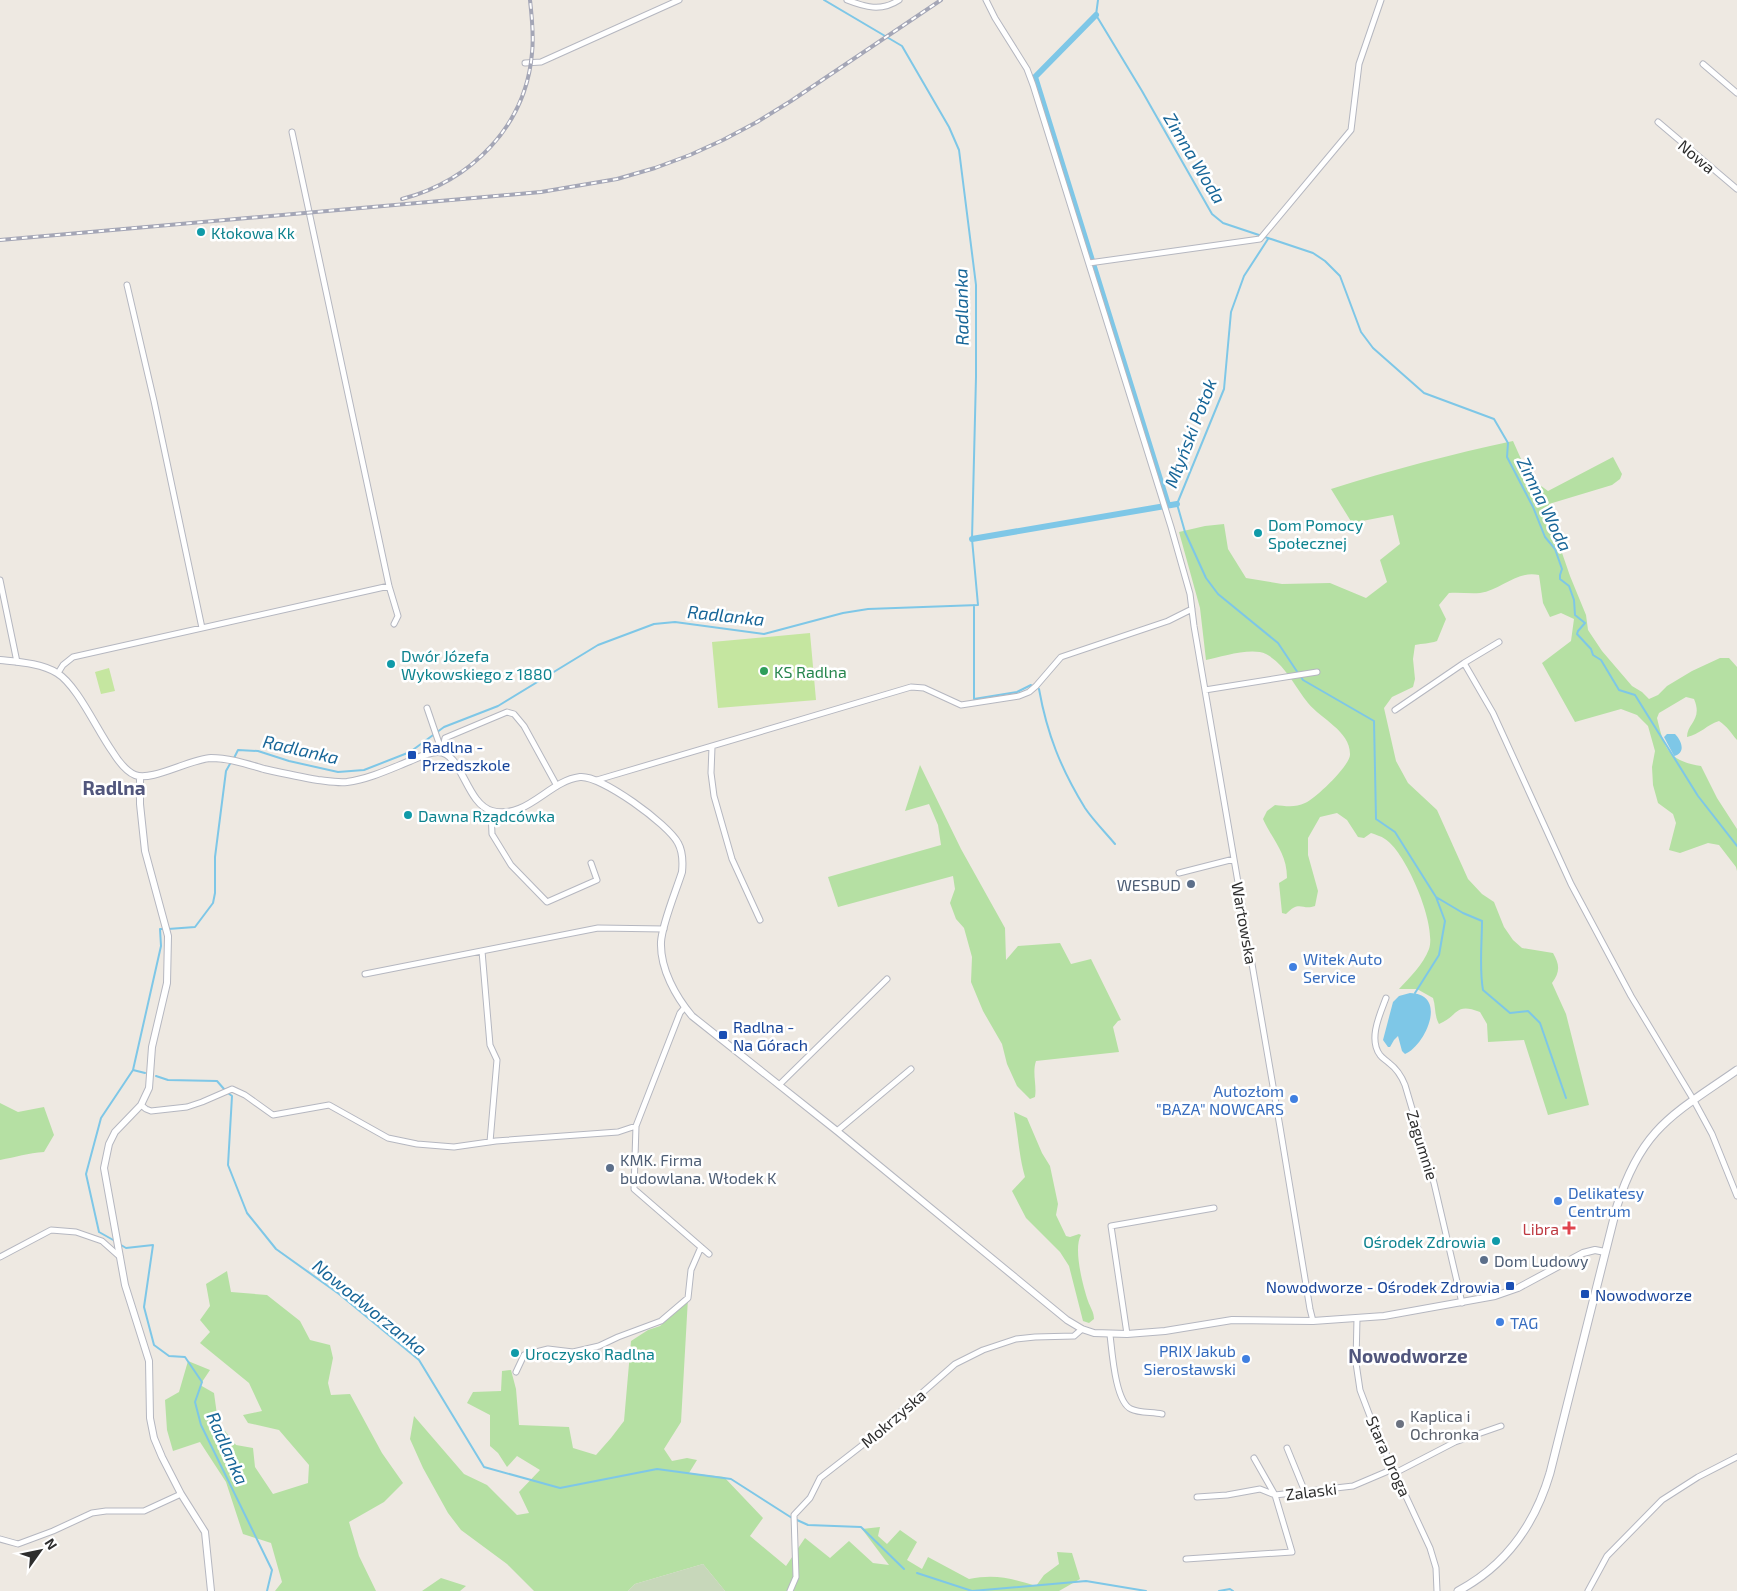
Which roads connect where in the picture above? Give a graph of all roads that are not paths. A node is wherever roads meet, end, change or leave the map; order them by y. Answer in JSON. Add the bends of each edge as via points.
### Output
{"nodes":[{"id":1,"x":679,"y":0,"type":"edge"},
{"id":2,"x":846,"y":0,"type":"edge"},
{"id":3,"x":899,"y":0,"type":"edge"},
{"id":4,"x":986,"y":0,"type":"edge"},
{"id":5,"x":1381,"y":0,"type":"edge"},
{"id":6,"x":525,"y":63,"type":"dead end"},
{"id":7,"x":1703,"y":64,"type":"dead end"},
{"id":8,"x":1737,"y":93,"type":"edge"},
{"id":9,"x":1658,"y":122,"type":"dead end"},
{"id":10,"x":292,"y":132,"type":"dead end"},
{"id":11,"x":1737,"y":189,"type":"edge"},
{"id":12,"x":1089,"y":263,"type":"junction"},
{"id":13,"x":128,"y":285,"type":"dead end"},
{"id":14,"x":0,"y":580,"type":"edge"},
{"id":15,"x":389,"y":586,"type":"junction"},
{"id":16,"x":1192,"y":609,"type":"junction"},
{"id":17,"x":394,"y":624,"type":"dead end"},
{"id":18,"x":202,"y":628,"type":"junction"},
{"id":19,"x":1499,"y":642,"type":"dead end"},
{"id":20,"x":0,"y":660,"type":"edge"},
{"id":21,"x":18,"y":662,"type":"junction"},
{"id":22,"x":1464,"y":663,"type":"junction"},
{"id":23,"x":1317,"y":672,"type":"dead end"},
{"id":24,"x":58,"y":673,"type":"junction"},
{"id":25,"x":1205,"y":690,"type":"junction"},
{"id":26,"x":428,"y":708,"type":"dead end"},
{"id":27,"x":1395,"y":710,"type":"dead end"},
{"id":28,"x":712,"y":747,"type":"junction"},
{"id":29,"x":442,"y":752,"type":"junction"},
{"id":30,"x":140,"y":777,"type":"junction"},
{"id":31,"x":597,"y":780,"type":"junction"},
{"id":32,"x":557,"y":786,"type":"junction"},
{"id":33,"x":491,"y":811,"type":"junction"},
{"id":34,"x":1234,"y":859,"type":"junction"},
{"id":35,"x":591,"y":863,"type":"dead end"},
{"id":36,"x":1179,"y":873,"type":"dead end"},
{"id":37,"x":760,"y":920,"type":"dead end"},
{"id":38,"x":664,"y":929,"type":"junction"},
{"id":39,"x":482,"y":951,"type":"junction"},
{"id":40,"x":365,"y":974,"type":"dead end"},
{"id":41,"x":887,"y":979,"type":"dead end"},
{"id":42,"x":1386,"y":998,"type":"dead end"},
{"id":43,"x":685,"y":1007,"type":"junction"},
{"id":44,"x":911,"y":1069,"type":"dead end"},
{"id":45,"x":1737,"y":1070,"type":"edge"},
{"id":46,"x":778,"y":1085,"type":"junction"},
{"id":47,"x":1694,"y":1098,"type":"junction"},
{"id":48,"x":141,"y":1105,"type":"junction"},
{"id":49,"x":636,"y":1126,"type":"junction"},
{"id":50,"x":837,"y":1131,"type":"junction"},
{"id":51,"x":490,"y":1142,"type":"junction"},
{"id":52,"x":1737,"y":1196,"type":"edge"},
{"id":53,"x":1214,"y":1208,"type":"dead end"},
{"id":54,"x":702,"y":1247,"type":"junction"},
{"id":55,"x":1605,"y":1252,"type":"junction"},
{"id":56,"x":710,"y":1254,"type":"dead end"},
{"id":57,"x":0,"y":1257,"type":"edge"},
{"id":58,"x":120,"y":1257,"type":"junction"},
{"id":59,"x":1462,"y":1303,"type":"junction"},
{"id":60,"x":1357,"y":1318,"type":"junction"},
{"id":61,"x":1313,"y":1321,"type":"junction"},
{"id":62,"x":1082,"y":1329,"type":"junction"},
{"id":63,"x":1110,"y":1334,"type":"junction"},
{"id":64,"x":1127,"y":1334,"type":"junction"},
{"id":65,"x":516,"y":1372,"type":"dead end"},
{"id":66,"x":1162,"y":1414,"type":"dead end"},
{"id":67,"x":1501,"y":1426,"type":"dead end"},
{"id":68,"x":1286,"y":1448,"type":"dead end"},
{"id":69,"x":1737,"y":1457,"type":"edge"},
{"id":70,"x":1254,"y":1458,"type":"dead end"},
{"id":71,"x":1394,"y":1471,"type":"junction"},
{"id":72,"x":1305,"y":1492,"type":"junction"},
{"id":73,"x":181,"y":1494,"type":"junction"},
{"id":74,"x":1275,"y":1495,"type":"junction"},
{"id":75,"x":1197,"y":1497,"type":"dead end"},
{"id":76,"x":0,"y":1539,"type":"edge"},
{"id":77,"x":1186,"y":1559,"type":"dead end"},
{"id":78,"x":211,"y":1591,"type":"edge"},
{"id":79,"x":790,"y":1591,"type":"edge"},
{"id":80,"x":1437,"y":1591,"type":"edge"},
{"id":81,"x":1458,"y":1591,"type":"edge"},
{"id":82,"x":1588,"y":1591,"type":"edge"}],
"edges":[{"from":1,"to":6,"type":"street","via":[[541,62]]},
{"from":2,"to":3,"type":"street","via":[[873,8],[892,5]]},
{"from":4,"to":12,"type":"street","name":"Wartowska","via":[[1033,84]]},
{"from":5,"to":12,"type":"street","via":[[1359,64],[1351,130],[1260,239]]},
{"from":7,"to":8,"type":"street"},
{"from":9,"to":11,"type":"street","name":"Nowa"},
{"from":10,"to":15,"type":"street"},
{"from":12,"to":16,"type":"street","name":"Wartowska","via":[[1171,527]]},
{"from":13,"to":18,"type":"street"},
{"from":14,"to":21,"type":"street"},
{"from":15,"to":17,"type":"street","via":[[398,616]]},
{"from":15,"to":18,"type":"street"},
{"from":16,"to":25,"type":"street","name":"Wartowska"},
{"from":16,"to":28,"type":"street","via":[[1168,621],[1061,657],[1036,686],[1019,696],[961,705],[924,688],[911,688]]},
{"from":18,"to":24,"type":"street","via":[[73,657]]},
{"from":19,"to":22,"type":"street"},
{"from":20,"to":21,"type":"street"},
{"from":21,"to":24,"type":"street"},
{"from":22,"to":27,"type":"street"},
{"from":22,"to":47,"type":"street","via":[[1493,713],[1571,884],[1631,996]]},
{"from":23,"to":25,"type":"street"},
{"from":24,"to":30,"type":"street","via":[[75,693],[115,756],[132,774]]},
{"from":25,"to":34,"type":"street","name":"Wartowska"},
{"from":26,"to":29,"type":"street"},
{"from":28,"to":31,"type":"street"},
{"from":28,"to":37,"type":"street","via":[[714,796],[732,859]]},
{"from":29,"to":30,"type":"street","via":[[342,782],[305,778],[210,758]]},
{"from":29,"to":32,"type":"street","via":[[444,738],[507,712],[514,714]]},
{"from":29,"to":33,"type":"street","via":[[453,760],[478,803]]},
{"from":30,"to":48,"type":"street","via":[[145,851],[168,933],[167,983],[152,1047],[149,1088]]},
{"from":31,"to":32,"type":"street","via":[[577,778]]},
{"from":31,"to":38,"type":"street","via":[[656,820],[680,846],[682,872]]},
{"from":32,"to":33,"type":"street","via":[[519,809]]},
{"from":33,"to":35,"type":"street","via":[[492,834],[511,865],[547,902],[597,880]]},
{"from":34,"to":36,"type":"street"},
{"from":34,"to":61,"type":"street","name":"Wartowska"},
{"from":38,"to":39,"type":"street","via":[[598,928]]},
{"from":38,"to":43,"type":"street","via":[[661,943],[665,967]]},
{"from":39,"to":40,"type":"street"},
{"from":39,"to":51,"type":"street","via":[[490,1045],[497,1060]]},
{"from":41,"to":46,"type":"street"},
{"from":42,"to":59,"type":"street","name":"Zagumnie","via":[[1379,1017],[1376,1045],[1380,1055],[1400,1073],[1405,1085],[1434,1183]]},
{"from":43,"to":46,"type":"street","via":[[711,1033]]},
{"from":43,"to":49,"type":"street"},
{"from":44,"to":50,"type":"street"},
{"from":45,"to":47,"type":"main road"},
{"from":46,"to":50,"type":"street"},
{"from":47,"to":52,"type":"street"},
{"from":47,"to":55,"type":"main road","via":[[1668,1118],[1640,1152],[1627,1176]]},
{"from":48,"to":51,"type":"street","via":[[152,1111],[187,1107],[232,1089],[273,1115],[329,1105],[388,1138],[454,1147]]},
{"from":48,"to":58,"type":"street","via":[[115,1132],[108,1144],[104,1168]]},
{"from":49,"to":51,"type":"street","via":[[618,1132]]},
{"from":49,"to":54,"type":"street","via":[[634,1189]]},
{"from":50,"to":62,"type":"street"},
{"from":53,"to":64,"type":"street","via":[[1111,1226]]},
{"from":54,"to":56,"type":"street"},
{"from":54,"to":65,"type":"street","via":[[691,1270],[688,1298],[661,1321],[599,1346],[574,1352],[548,1349],[524,1355]]},
{"from":55,"to":59,"type":"street","via":[[1594,1250],[1584,1253],[1518,1288]]},
{"from":55,"to":81,"type":"main road","via":[[1540,1503],[1529,1524],[1505,1555]]},
{"from":57,"to":58,"type":"street","via":[[51,1230],[76,1232],[102,1240]]},
{"from":58,"to":73,"type":"street","via":[[125,1285],[149,1361],[150,1418],[154,1438]]},
{"from":59,"to":60,"type":"street"},
{"from":60,"to":61,"type":"street"},
{"from":60,"to":71,"type":"street","name":"Stara Droga","via":[[1357,1377]]},
{"from":61,"to":64,"type":"street","via":[[1232,1320]]},
{"from":62,"to":63,"type":"street"},
{"from":62,"to":79,"type":"street","name":"Mokrzyska","via":[[1074,1336],[1016,1339],[955,1364],[866,1443],[820,1478],[810,1498],[794,1515],[796,1577]]},
{"from":63,"to":64,"type":"street"},
{"from":63,"to":66,"type":"street","via":[[1124,1402],[1131,1409]]},
{"from":67,"to":71,"type":"street","name":"Zalaski","via":[[1455,1442]]},
{"from":68,"to":72,"type":"street"},
{"from":69,"to":82,"type":"street","via":[[1662,1500],[1607,1556]]},
{"from":70,"to":74,"type":"street"},
{"from":71,"to":72,"type":"street","name":"Zalaski","via":[[1353,1486]]},
{"from":71,"to":80,"type":"street","name":"Stara Droga","via":[[1430,1548],[1436,1568]]},
{"from":72,"to":74,"type":"street","name":"Zalaski"},
{"from":73,"to":76,"type":"street","via":[[144,1511],[92,1513],[18,1544]]},
{"from":73,"to":78,"type":"street","via":[[205,1532]]},
{"from":74,"to":75,"type":"street","name":"Zalaski","via":[[1260,1489]]},
{"from":74,"to":77,"type":"street","via":[[1292,1552]]}]}
